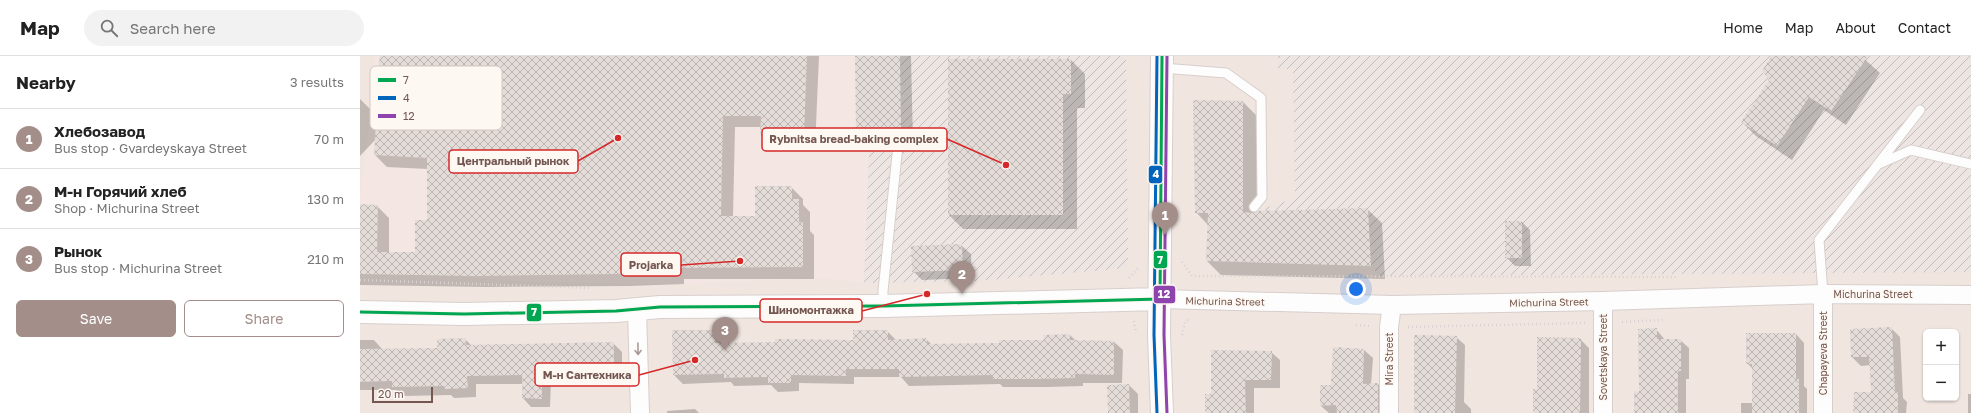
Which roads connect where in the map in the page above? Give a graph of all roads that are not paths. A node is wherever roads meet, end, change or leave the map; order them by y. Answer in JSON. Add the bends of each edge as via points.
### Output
{"nodes":[{"id":1,"x":1162,"y":62,"type":"edge"},
{"id":2,"x":1920,"y":110,"type":"dead end"},
{"id":3,"x":898,"y":145,"type":"dead end"},
{"id":4,"x":1878,"y":164,"type":"junction"},
{"id":5,"x":1971,"y":164,"type":"edge"},
{"id":6,"x":1254,"y":207,"type":"dead end"},
{"id":7,"x":1823,"y":294,"type":"junction"},
{"id":8,"x":1971,"y":295,"type":"edge"},
{"id":9,"x":1160,"y":299,"type":"junction"},
{"id":10,"x":1603,"y":301,"type":"junction"},
{"id":11,"x":1392,"y":305,"type":"junction"},
{"id":12,"x":883,"y":306,"type":"junction"},
{"id":13,"x":637,"y":310,"type":"junction"},
{"id":14,"x":360,"y":312,"type":"edge"},
{"id":15,"x":640,"y":413,"type":"edge"},
{"id":16,"x":1162,"y":413,"type":"edge"},
{"id":17,"x":1389,"y":413,"type":"edge"},
{"id":18,"x":1603,"y":413,"type":"edge"},
{"id":19,"x":1823,"y":413,"type":"edge"}],
"edges":[{"from":1,"to":6,"type":"lane","via":[[1226,73],[1262,98],[1262,197]]},
{"from":1,"to":9,"type":"street"},
{"from":2,"to":4,"type":"lane"},
{"from":3,"to":12,"type":"lane"},
{"from":4,"to":5,"type":"lane","via":[[1911,150]]},
{"from":4,"to":7,"type":"lane","via":[[1818,240]]},
{"from":7,"to":8,"type":"street","name":"Michurina Street"},
{"from":7,"to":10,"type":"street","name":"Michurina Street"},
{"from":7,"to":19,"type":"street","name":"Chapayeva Street"},
{"from":9,"to":11,"type":"street","name":"Michurina Street"},
{"from":9,"to":12,"type":"street","name":"Michurina Street"},
{"from":9,"to":16,"type":"street"},
{"from":10,"to":11,"type":"street","name":"Michurina Street"},
{"from":10,"to":18,"type":"street","name":"Sovetskaya Street"},
{"from":11,"to":17,"type":"street","name":"Mira Street","via":[[1389,327]]},
{"from":12,"to":13,"type":"street","name":"Michurina Street","via":[[660,307]]},
{"from":13,"to":14,"type":"street","name":"Michurina Street","via":[[464,314]]},
{"from":13,"to":15,"type":"street","one_way":true}]}
